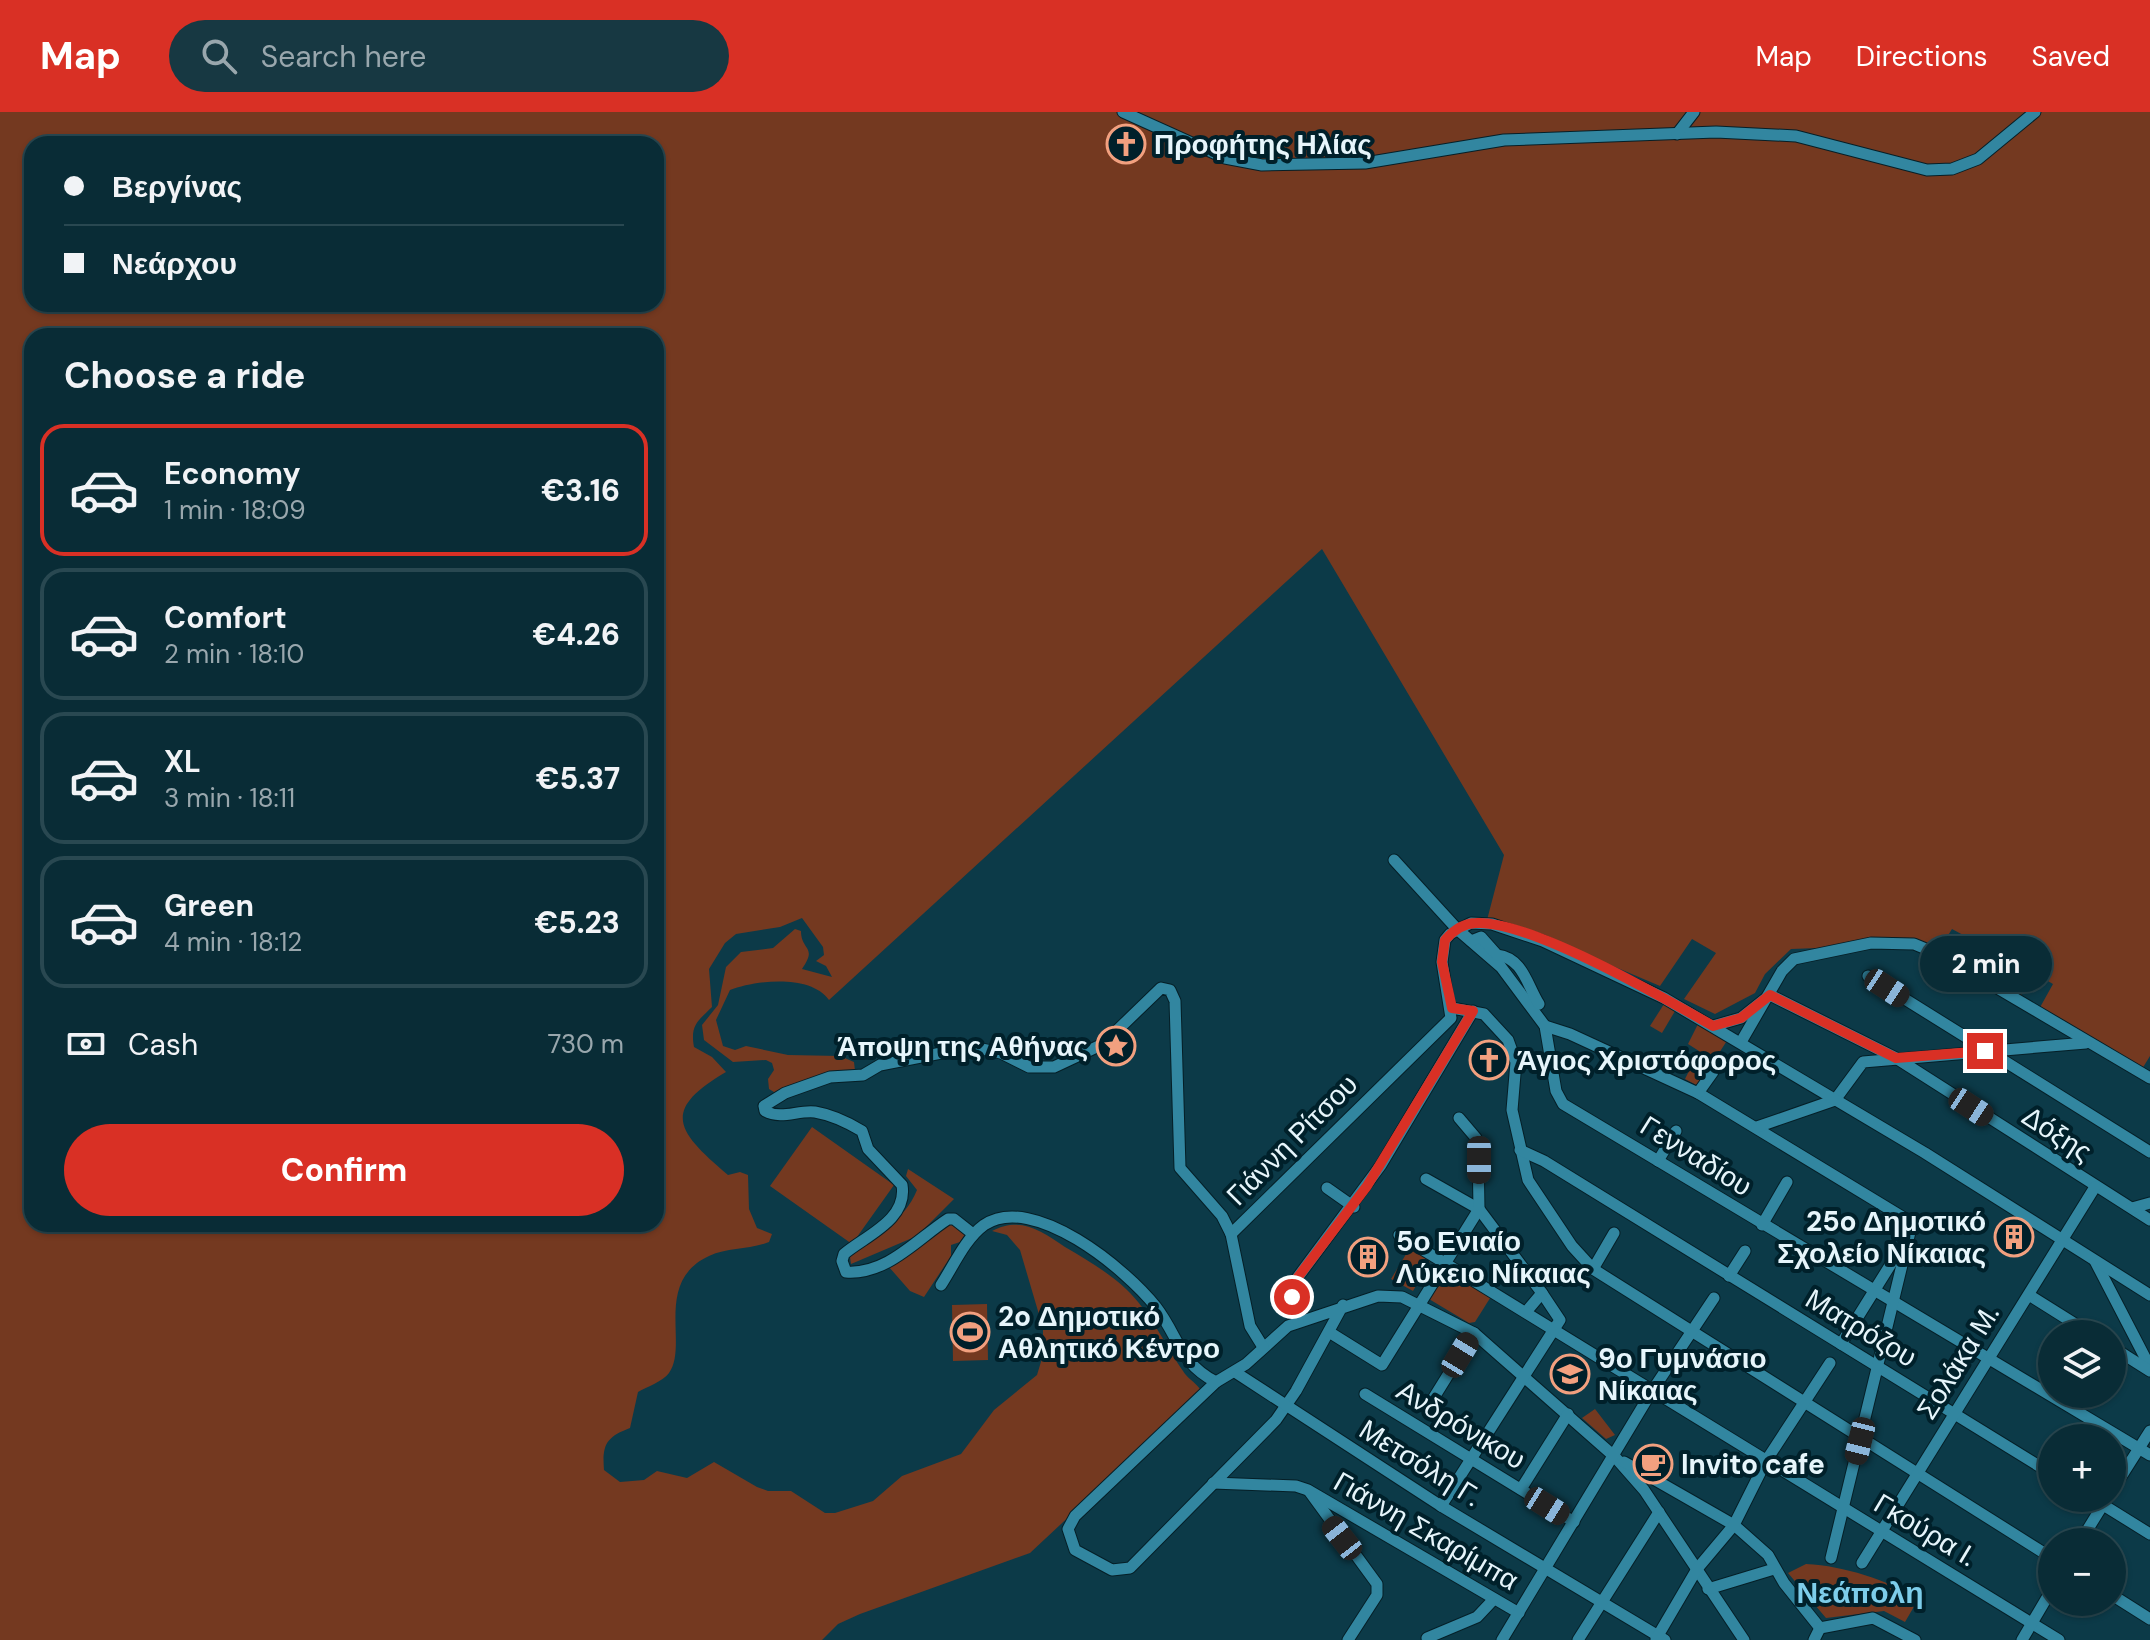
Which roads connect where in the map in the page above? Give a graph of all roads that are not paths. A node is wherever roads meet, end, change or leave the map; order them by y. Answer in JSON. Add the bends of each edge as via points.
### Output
{"nodes":[{"id":1,"x":1123,"y":112,"type":"edge"},
{"id":2,"x":1694,"y":112,"type":"edge"},
{"id":3,"x":2035,"y":112,"type":"edge"},
{"id":4,"x":1677,"y":134,"type":"junction"},
{"id":5,"x":1394,"y":860,"type":"dead end"},
{"id":6,"x":1457,"y":929,"type":"junction"},
{"id":7,"x":1471,"y":941,"type":"junction"},
{"id":8,"x":1868,"y":976,"type":"dead end"},
{"id":9,"x":1770,"y":995,"type":"junction"},
{"id":10,"x":1539,"y":1004,"type":"dead end"},
{"id":11,"x":1452,"y":1008,"type":"junction"},
{"id":12,"x":1473,"y":1011,"type":"junction"},
{"id":13,"x":1545,"y":1026,"type":"junction"},
{"id":14,"x":1713,"y":1026,"type":"junction"},
{"id":15,"x":1741,"y":1042,"type":"junction"},
{"id":16,"x":2086,"y":1043,"type":"junction"},
{"id":17,"x":1985,"y":1051,"type":"junction"},
{"id":18,"x":1896,"y":1058,"type":"junction"},
{"id":19,"x":1713,"y":1072,"type":"dead end"},
{"id":20,"x":2150,"y":1078,"type":"edge"},
{"id":21,"x":1698,"y":1093,"type":"junction"},
{"id":22,"x":1835,"y":1100,"type":"junction"},
{"id":23,"x":1459,"y":1118,"type":"dead end"},
{"id":24,"x":1757,"y":1127,"type":"junction"},
{"id":25,"x":1676,"y":1131,"type":"dead end"},
{"id":26,"x":2150,"y":1141,"type":"edge"},
{"id":27,"x":2134,"y":1142,"type":"junction"},
{"id":28,"x":1520,"y":1150,"type":"junction"},
{"id":29,"x":2150,"y":1152,"type":"edge"},
{"id":30,"x":1658,"y":1161,"type":"junction"},
{"id":31,"x":1426,"y":1179,"type":"dead end"},
{"id":32,"x":1787,"y":1182,"type":"dead end"},
{"id":33,"x":2095,"y":1187,"type":"junction"},
{"id":34,"x":1327,"y":1188,"type":"dead end"},
{"id":35,"x":2150,"y":1203,"type":"edge"},
{"id":36,"x":1354,"y":1207,"type":"junction"},
{"id":37,"x":2132,"y":1208,"type":"junction"},
{"id":38,"x":1479,"y":1209,"type":"junction"},
{"id":39,"x":1904,"y":1218,"type":"dead end"},
{"id":40,"x":2150,"y":1220,"type":"edge"},
{"id":41,"x":1762,"y":1225,"type":"junction"},
{"id":42,"x":1614,"y":1233,"type":"dead end"},
{"id":43,"x":973,"y":1234,"type":"junction"},
{"id":44,"x":1231,"y":1234,"type":"junction"},
{"id":45,"x":1399,"y":1235,"type":"dead end"},
{"id":46,"x":2063,"y":1239,"type":"junction"},
{"id":47,"x":1745,"y":1251,"type":"dead end"},
{"id":48,"x":2095,"y":1260,"type":"junction"},
{"id":49,"x":1446,"y":1262,"type":"junction"},
{"id":50,"x":1593,"y":1269,"type":"junction"},
{"id":51,"x":1729,"y":1276,"type":"junction"},
{"id":52,"x":941,"y":1285,"type":"dead end"},
{"id":53,"x":1875,"y":1289,"type":"junction"},
{"id":54,"x":1542,"y":1293,"type":"junction"},
{"id":55,"x":2029,"y":1295,"type":"junction"},
{"id":56,"x":2150,"y":1295,"type":"edge"},
{"id":57,"x":1714,"y":1298,"type":"dead end"},
{"id":58,"x":1894,"y":1300,"type":"junction"},
{"id":59,"x":1420,"y":1304,"type":"junction"},
{"id":60,"x":1343,"y":1305,"type":"junction"},
{"id":61,"x":1526,"y":1312,"type":"junction"},
{"id":62,"x":2069,"y":1320,"type":"edge"},
{"id":63,"x":1298,"y":1321,"type":"junction"},
{"id":64,"x":1556,"y":1325,"type":"junction"},
{"id":65,"x":1329,"y":1332,"type":"junction"},
{"id":66,"x":1474,"y":1333,"type":"junction"},
{"id":67,"x":1691,"y":1334,"type":"junction"},
{"id":68,"x":1841,"y":1344,"type":"junction"},
{"id":69,"x":1263,"y":1347,"type":"junction"},
{"id":70,"x":2126,"y":1355,"type":"edge"},
{"id":71,"x":1986,"y":1359,"type":"junction"},
{"id":72,"x":1830,"y":1363,"type":"dead end"},
{"id":73,"x":1879,"y":1366,"type":"junction"},
{"id":74,"x":2150,"y":1369,"type":"edge"},
{"id":75,"x":1235,"y":1372,"type":"junction"},
{"id":76,"x":1522,"y":1376,"type":"junction"},
{"id":77,"x":1216,"y":1382,"type":"junction"},
{"id":78,"x":1652,"y":1391,"type":"junction"},
{"id":79,"x":1365,"y":1394,"type":"dead end"},
{"id":80,"x":1433,"y":1399,"type":"dead end"},
{"id":81,"x":1802,"y":1404,"type":"junction"},
{"id":82,"x":1286,"y":1407,"type":"junction"},
{"id":83,"x":1954,"y":1413,"type":"junction"},
{"id":84,"x":1568,"y":1414,"type":"junction"},
{"id":85,"x":2150,"y":1431,"type":"edge"},
{"id":86,"x":1860,"y":1441,"type":"junction"},
{"id":87,"x":2139,"y":1448,"type":"junction"},
{"id":88,"x":2150,"y":1455,"type":"edge"},
{"id":89,"x":1615,"y":1457,"type":"junction"},
{"id":90,"x":1471,"y":1458,"type":"junction"},
{"id":91,"x":1766,"y":1461,"type":"junction"},
{"id":92,"x":2038,"y":1465,"type":"edge"},
{"id":93,"x":2126,"y":1469,"type":"edge"},
{"id":94,"x":1917,"y":1476,"type":"junction"},
{"id":95,"x":1213,"y":1483,"type":"junction"},
{"id":96,"x":1521,"y":1489,"type":"junction"},
{"id":97,"x":1308,"y":1490,"type":"junction"},
{"id":98,"x":1441,"y":1506,"type":"junction"},
{"id":99,"x":1843,"y":1508,"type":"junction"},
{"id":100,"x":1659,"y":1512,"type":"junction"},
{"id":101,"x":2119,"y":1512,"type":"edge"},
{"id":102,"x":1574,"y":1522,"type":"junction"},
{"id":103,"x":1734,"y":1525,"type":"junction"},
{"id":104,"x":1881,"y":1531,"type":"junction"},
{"id":105,"x":2150,"y":1534,"type":"edge"},
{"id":106,"x":2038,"y":1549,"type":"edge"},
{"id":107,"x":1831,"y":1558,"type":"dead end"},
{"id":108,"x":1862,"y":1563,"type":"dead end"},
{"id":109,"x":1544,"y":1568,"type":"junction"},
{"id":110,"x":1697,"y":1569,"type":"junction"},
{"id":111,"x":1774,"y":1569,"type":"junction"},
{"id":112,"x":1708,"y":1589,"type":"junction"},
{"id":113,"x":1494,"y":1599,"type":"junction"},
{"id":114,"x":1602,"y":1599,"type":"junction"},
{"id":115,"x":2126,"y":1604,"type":"edge"},
{"id":116,"x":1519,"y":1613,"type":"junction"},
{"id":117,"x":2038,"y":1613,"type":"edge"},
{"id":118,"x":2150,"y":1619,"type":"edge"},
{"id":119,"x":2032,"y":1623,"type":"junction"},
{"id":120,"x":1820,"y":1628,"type":"junction"},
{"id":121,"x":1427,"y":1638,"type":"edge"},
{"id":122,"x":1659,"y":1639,"type":"edge"},
{"id":123,"x":1348,"y":1640,"type":"edge"},
{"id":124,"x":1502,"y":1640,"type":"edge"},
{"id":125,"x":1578,"y":1640,"type":"edge"},
{"id":126,"x":1744,"y":1640,"type":"edge"},
{"id":127,"x":1814,"y":1640,"type":"edge"},
{"id":128,"x":1915,"y":1640,"type":"edge"},
{"id":129,"x":2022,"y":1640,"type":"edge"},
{"id":130,"x":2059,"y":1640,"type":"edge"}],
"edges":[{"from":1,"to":4,"type":"street","via":[[1225,158],[1262,165],[1365,163],[1504,140]]},
{"from":2,"to":4,"type":"street"},
{"from":3,"to":4,"type":"street","via":[[1978,159],[1938,170],[1796,136]]},
{"from":5,"to":6,"type":"street","name":"Γενναδίου"},
{"from":6,"to":7,"type":"street","name":"Γενναδίου"},
{"from":6,"to":11,"type":"street","via":[[1442,950]]},
{"from":6,"to":14,"type":"street","via":[[1492,924],[1543,941]]},
{"from":7,"to":10,"type":"street","via":[[1481,937],[1497,955],[1520,966]]},
{"from":7,"to":13,"type":"street","name":"Γενναδίου","via":[[1501,967]]},
{"from":8,"to":17,"type":"street"},
{"from":9,"to":14,"type":"street","via":[[1741,1018]]},
{"from":9,"to":15,"type":"street"},
{"from":9,"to":16,"type":"street","via":[[1794,959],[1862,944],[1914,944],[1943,956]]},
{"from":9,"to":18,"type":"street","name":"Δόξης"},
{"from":11,"to":12,"type":"street"},
{"from":11,"to":44,"type":"street","name":"Γιάννη Ρίτσου","via":[[1443,1028]]},
{"from":12,"to":28,"type":"street","via":[[1492,1019],[1514,1051],[1512,1110]]},
{"from":12,"to":36,"type":"street"},
{"from":13,"to":21,"type":"street"},
{"from":13,"to":30,"type":"street","name":"Γενναδίου","via":[[1563,1104]]},
{"from":14,"to":15,"type":"street"},
{"from":15,"to":22,"type":"street"},
{"from":16,"to":17,"type":"street"},
{"from":16,"to":20,"type":"street"},
{"from":17,"to":18,"type":"street"},
{"from":17,"to":27,"type":"street"},
{"from":18,"to":22,"type":"street","via":[[1863,1062]]},
{"from":18,"to":33,"type":"street","name":"Δόξης"},
{"from":19,"to":21,"type":"street"},
{"from":21,"to":24,"type":"street"},
{"from":22,"to":24,"type":"street"},
{"from":22,"to":46,"type":"street"},
{"from":23,"to":38,"type":"street","via":[[1476,1138]]},
{"from":24,"to":39,"type":"street"},
{"from":25,"to":30,"type":"street"},
{"from":26,"to":27,"type":"street"},
{"from":27,"to":29,"type":"street"},
{"from":28,"to":50,"type":"street","via":[[1539,1198]]},
{"from":28,"to":51,"type":"street","name":"Ματρόζου"},
{"from":30,"to":41,"type":"street","name":"Γενναδίου"},
{"from":31,"to":38,"type":"street"},
{"from":32,"to":41,"type":"street"},
{"from":33,"to":37,"type":"street","name":"Δόξης"},
{"from":33,"to":46,"type":"street","name":"Σολάκα Μ."},
{"from":34,"to":36,"type":"street"},
{"from":35,"to":37,"type":"street"},
{"from":36,"to":63,"type":"street","via":[[1295,1281],[1292,1297]]},
{"from":37,"to":40,"type":"street","name":"Δόξης"},
{"from":38,"to":49,"type":"street"},
{"from":38,"to":54,"type":"street"},
{"from":41,"to":53,"type":"street","name":"Γενναδίου"},
{"from":42,"to":50,"type":"street"},
{"from":43,"to":44,"type":"street","via":[[948,1219],[906,1253],[846,1272],[844,1254],[887,1223],[899,1204],[902,1185],[868,1149],[862,1131],[844,1120],[813,1112],[780,1116],[764,1106],[830,1077],[863,1075],[880,1065],[972,1047],[990,1049],[1029,1067],[1054,1067],[1103,1044],[1161,988],[1170,990],[1175,1001],[1180,1168]]},
{"from":43,"to":52,"type":"street"},
{"from":43,"to":77,"type":"street","via":[[1010,1216],[1035,1218],[1056,1229],[1126,1276],[1160,1312],[1192,1367]]},
{"from":44,"to":69,"type":"street","name":"Γιάννη Ρίτσου","via":[[1252,1332]]},
{"from":45,"to":49,"type":"street","name":"Γκούρα Ι."},
{"from":46,"to":48,"type":"street"},
{"from":46,"to":55,"type":"street","name":"Σολάκα Μ."},
{"from":47,"to":51,"type":"street"},
{"from":48,"to":56,"type":"street"},
{"from":48,"to":74,"type":"street"},
{"from":49,"to":59,"type":"street"},
{"from":49,"to":61,"type":"street","name":"Γκούρα Ι."},
{"from":50,"to":67,"type":"street"},
{"from":51,"to":68,"type":"street","name":"Ματρόζου"},
{"from":53,"to":58,"type":"street","name":"Γενναδίου"},
{"from":53,"to":58,"type":"street","via":[[1910,1232]]},
{"from":53,"to":68,"type":"street"},
{"from":54,"to":61,"type":"street"},
{"from":54,"to":64,"type":"street"},
{"from":55,"to":62,"type":"street"},
{"from":55,"to":71,"type":"street","name":"Σολάκα Μ."},
{"from":57,"to":67,"type":"street"},
{"from":58,"to":71,"type":"street","name":"Γενναδίου"},
{"from":58,"to":73,"type":"street"},
{"from":59,"to":60,"type":"street","via":[[1386,1295]]},
{"from":59,"to":65,"type":"street","via":[[1382,1365]]},
{"from":59,"to":66,"type":"street"},
{"from":60,"to":63,"type":"street"},
{"from":60,"to":65,"type":"street"},
{"from":61,"to":64,"type":"street","name":"Γκούρα Ι."},
{"from":63,"to":69,"type":"street"},
{"from":64,"to":76,"type":"street"},
{"from":64,"to":78,"type":"street","name":"Γκούρα Ι."},
{"from":65,"to":82,"type":"street"},
{"from":66,"to":76,"type":"street"},
{"from":66,"to":80,"type":"street"},
{"from":67,"to":78,"type":"street"},
{"from":67,"to":81,"type":"street"},
{"from":68,"to":73,"type":"street","name":"Ματρόζου"},
{"from":69,"to":75,"type":"street"},
{"from":70,"to":74,"type":"street"},
{"from":71,"to":83,"type":"street","name":"Σολάκα Μ."},
{"from":71,"to":87,"type":"street","name":"Γενναδίου"},
{"from":72,"to":81,"type":"street"},
{"from":73,"to":83,"type":"street","name":"Ματρόζου"},
{"from":73,"to":86,"type":"street"},
{"from":75,"to":77,"type":"street"},
{"from":75,"to":82,"type":"street","name":"Μετσόλη Γ."},
{"from":76,"to":84,"type":"street"},
{"from":76,"to":90,"type":"street"},
{"from":77,"to":95,"type":"street","via":[[1075,1516],[1068,1537],[1081,1554],[1125,1571]]},
{"from":78,"to":89,"type":"street"},
{"from":78,"to":91,"type":"street","name":"Γκούρα Ι."},
{"from":79,"to":90,"type":"street","name":"Ανδρόνικου"},
{"from":81,"to":86,"type":"street"},
{"from":81,"to":91,"type":"street"},
{"from":82,"to":95,"type":"street"},
{"from":82,"to":98,"type":"street","name":"Μετσόλη Γ."},
{"from":83,"to":92,"type":"street","name":"Ματρόζου"},
{"from":83,"to":94,"type":"street","name":"Σολάκα Μ."},
{"from":84,"to":89,"type":"street"},
{"from":84,"to":96,"type":"street"},
{"from":85,"to":87,"type":"street"},
{"from":86,"to":94,"type":"street"},
{"from":86,"to":99,"type":"street"},
{"from":87,"to":88,"type":"street","name":"Γενναδίου"},
{"from":87,"to":93,"type":"street"},
{"from":89,"to":100,"type":"street"},
{"from":89,"to":102,"type":"street"},
{"from":89,"to":103,"type":"street"},
{"from":90,"to":96,"type":"street","name":"Ανδρόνικου"},
{"from":90,"to":98,"type":"street"},
{"from":91,"to":99,"type":"street","name":"Γκούρα Ι."},
{"from":91,"to":103,"type":"street"},
{"from":94,"to":104,"type":"street","name":"Σολάκα Μ."},
{"from":94,"to":106,"type":"street"},
{"from":95,"to":97,"type":"street","name":"Γιάννη Σκαρίμπα"},
{"from":96,"to":102,"type":"street","name":"Ανδρόνικου"},
{"from":97,"to":113,"type":"street","name":"Γιάννη Σκαρίμπα"},
{"from":97,"to":123,"type":"street","via":[[1377,1584],[1377,1595]]},
{"from":98,"to":109,"type":"street","name":"Μετσόλη Γ."},
{"from":99,"to":104,"type":"street","name":"Γκούρα Ι."},
{"from":99,"to":107,"type":"street"},
{"from":100,"to":110,"type":"street"},
{"from":100,"to":114,"type":"street"},
{"from":101,"to":105,"type":"street"},
{"from":102,"to":109,"type":"street"},
{"from":103,"to":110,"type":"street"},
{"from":103,"to":111,"type":"street","via":[[1768,1555]]},
{"from":104,"to":108,"type":"street","name":"Σολάκα Μ."},
{"from":104,"to":119,"type":"street","name":"Γκούρα Ι."},
{"from":109,"to":114,"type":"street","name":"Μετσόλη Γ."},
{"from":109,"to":116,"type":"street"},
{"from":110,"to":112,"type":"street"},
{"from":110,"to":122,"type":"street"},
{"from":111,"to":112,"type":"street"},
{"from":111,"to":120,"type":"street"},
{"from":112,"to":126,"type":"street"},
{"from":113,"to":116,"type":"street","name":"Γιάννη Σκαρίμπα"},
{"from":113,"to":121,"type":"street","via":[[1477,1617]]},
{"from":114,"to":122,"type":"street","name":"Μετσόλη Γ."},
{"from":114,"to":125,"type":"street"},
{"from":115,"to":118,"type":"street"},
{"from":116,"to":124,"type":"street"},
{"from":117,"to":119,"type":"street"},
{"from":119,"to":129,"type":"street"},
{"from":119,"to":130,"type":"street","name":"Γκούρα Ι."},
{"from":120,"to":127,"type":"street"},
{"from":120,"to":128,"type":"street","via":[[1873,1618]]}]}
